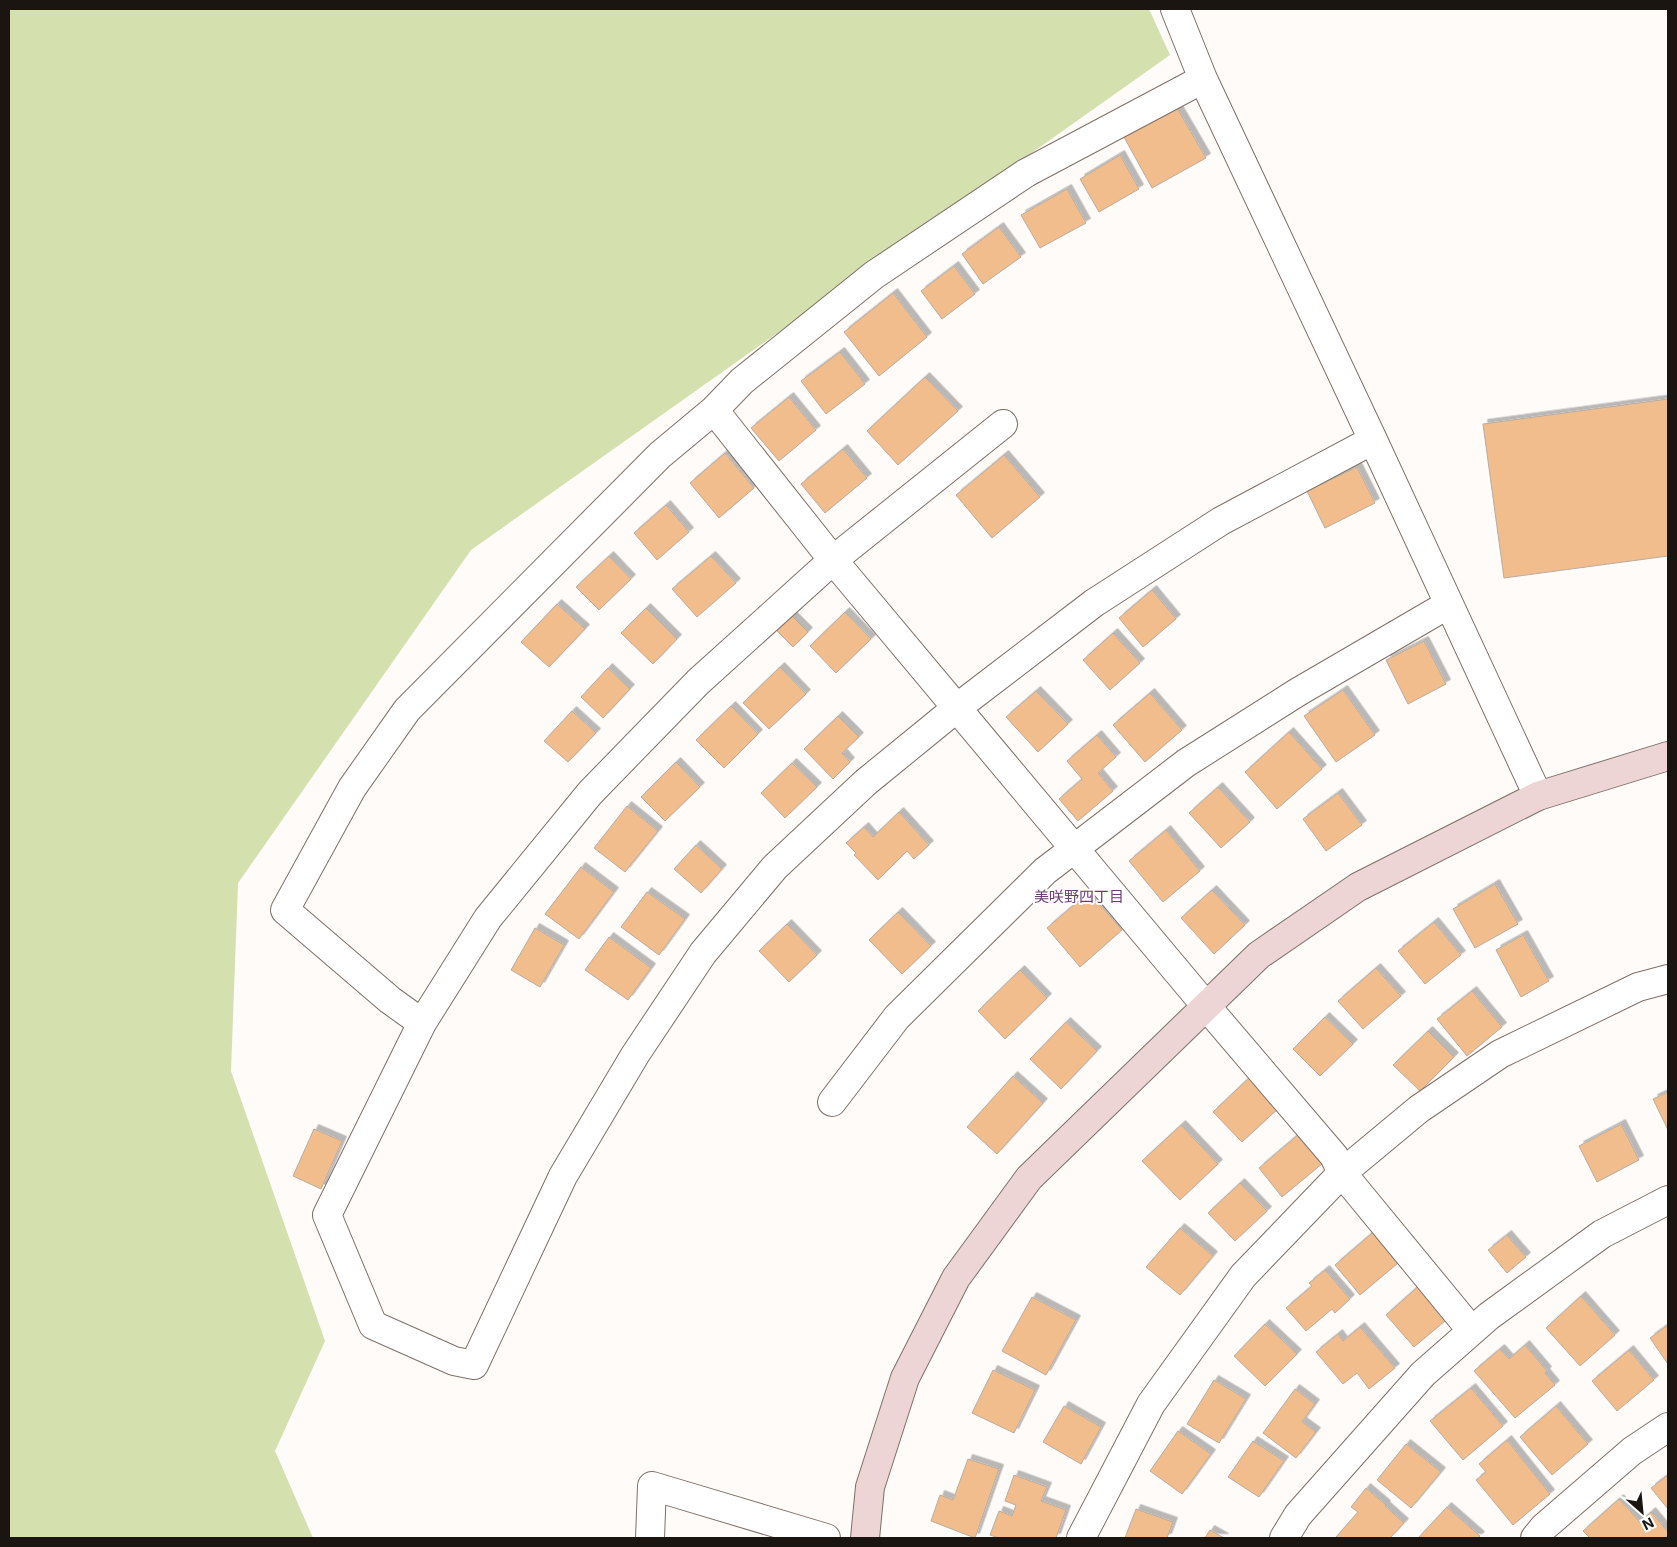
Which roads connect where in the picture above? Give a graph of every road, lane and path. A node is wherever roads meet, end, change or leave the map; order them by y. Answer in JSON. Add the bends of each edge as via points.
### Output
{"nodes":[{"id":1,"x":1175,"y":9,"type":"edge"},
{"id":2,"x":1204,"y":79,"type":"junction"},
{"id":3,"x":714,"y":410,"type":"junction"},
{"id":4,"x":1003,"y":424,"type":"dead end"},
{"id":5,"x":1373,"y":440,"type":"junction"},
{"id":6,"x":833,"y":560,"type":"junction"},
{"id":7,"x":1449,"y":604,"type":"junction"},
{"id":8,"x":958,"y":707,"type":"junction"},
{"id":9,"x":1668,"y":756,"type":"edge"},
{"id":10,"x":1538,"y":796,"type":"junction"},
{"id":11,"x":1075,"y":848,"type":"junction"},
{"id":12,"x":1668,"y":979,"type":"edge"},
{"id":13,"x":1206,"y":1006,"type":"junction"},
{"id":14,"x":422,"y":1022,"type":"junction"},
{"id":15,"x":832,"y":1102,"type":"dead end"},
{"id":16,"x":1342,"y":1173,"type":"junction"},
{"id":17,"x":1668,"y":1200,"type":"edge"},
{"id":18,"x":1472,"y":1331,"type":"junction"},
{"id":19,"x":1668,"y":1426,"type":"edge"},
{"id":20,"x":650,"y":1538,"type":"edge"},
{"id":21,"x":826,"y":1538,"type":"edge"},
{"id":22,"x":865,"y":1538,"type":"edge"},
{"id":23,"x":1081,"y":1538,"type":"edge"},
{"id":24,"x":1284,"y":1538,"type":"edge"},
{"id":25,"x":1535,"y":1538,"type":"edge"}],
"edges":[{"from":1,"to":2,"type":"street"},
{"from":2,"to":3,"type":"street","via":[[1026,173],[874,275],[742,381]]},
{"from":2,"to":5,"type":"street"},
{"from":3,"to":6,"type":"street"},
{"from":3,"to":14,"type":"street","via":[[660,454],[407,710],[352,788],[284,910],[390,1000]]},
{"from":4,"to":6,"type":"street"},
{"from":5,"to":7,"type":"street"},
{"from":5,"to":8,"type":"street","via":[[1197,536],[1094,603]]},
{"from":6,"to":8,"type":"street"},
{"from":6,"to":14,"type":"street","via":[[698,682],[590,793],[488,918]]},
{"from":7,"to":10,"type":"street"},
{"from":7,"to":11,"type":"street","via":[[1298,692],[1186,763]]},
{"from":8,"to":11,"type":"street"},
{"from":8,"to":14,"type":"street","via":[[866,782],[775,867],[703,953],[635,1054],[563,1176],[474,1366],[454,1361],[373,1325],[327,1215]]},
{"from":9,"to":10,"type":"street"},
{"from":10,"to":13,"type":"street","via":[[1358,887],[1260,955]]},
{"from":11,"to":13,"type":"street"},
{"from":11,"to":15,"type":"street","via":[[1044,871],[897,1017]]},
{"from":12,"to":16,"type":"street","via":[[1638,987],[1500,1054],[1419,1109]]},
{"from":13,"to":16,"type":"street","via":[[1334,1156]]},
{"from":13,"to":22,"type":"street","via":[[1029,1178],[956,1278],[905,1378],[870,1487]]},
{"from":16,"to":18,"type":"street"},
{"from":16,"to":23,"type":"street","via":[[1243,1276],[1151,1404]]},
{"from":17,"to":18,"type":"street","via":[[1602,1234]]},
{"from":18,"to":24,"type":"street","via":[[1423,1374],[1298,1515]]},
{"from":19,"to":25,"type":"street","via":[[1632,1450]]},
{"from":20,"to":21,"type":"street","via":[[652,1486]]}]}
